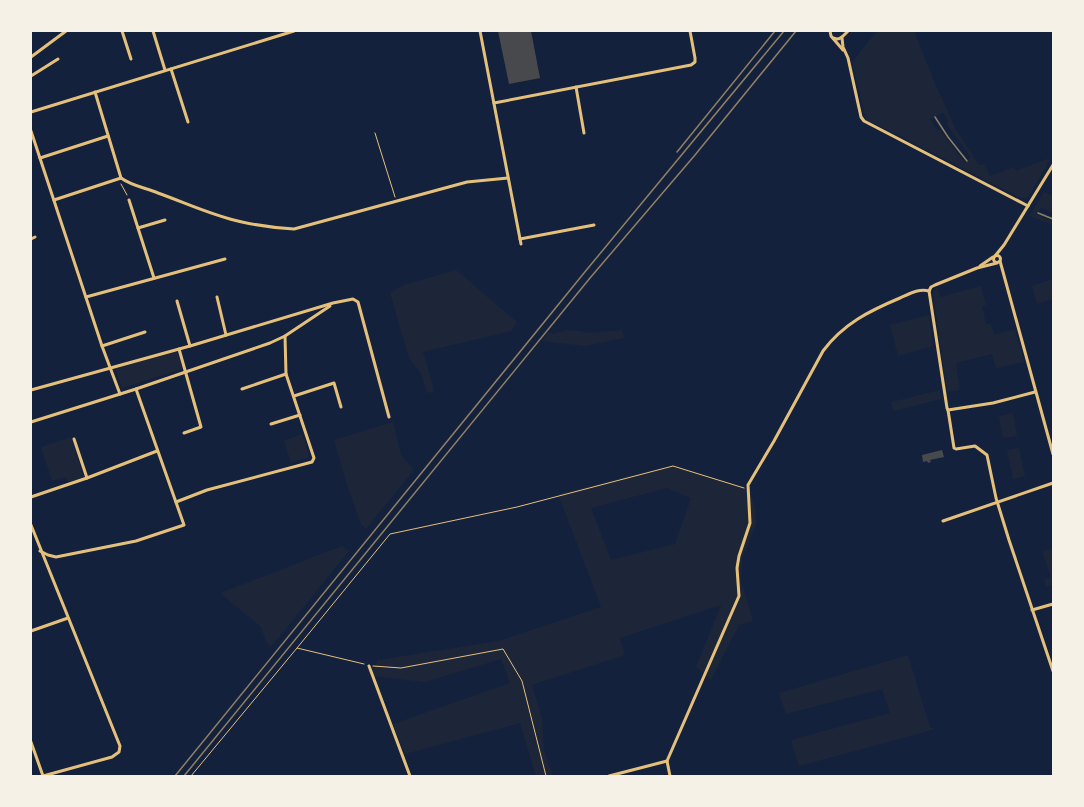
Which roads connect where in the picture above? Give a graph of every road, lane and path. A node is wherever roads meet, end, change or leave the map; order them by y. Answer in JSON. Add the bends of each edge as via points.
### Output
{"nodes":[{"id":1,"x":66,"y":31,"type":"edge"},
{"id":2,"x":122,"y":31,"type":"edge"},
{"id":3,"x":153,"y":31,"type":"edge"},
{"id":4,"x":294,"y":31,"type":"edge"},
{"id":5,"x":480,"y":31,"type":"edge"},
{"id":6,"x":690,"y":31,"type":"edge"},
{"id":7,"x":830,"y":31,"type":"edge"},
{"id":8,"x":848,"y":31,"type":"edge"},
{"id":9,"x":833,"y":38,"type":"junction"},
{"id":10,"x":842,"y":38,"type":"junction"},
{"id":11,"x":845,"y":51,"type":"junction"},
{"id":12,"x":31,"y":57,"type":"edge"},
{"id":13,"x":58,"y":59,"type":"dead end"},
{"id":14,"x":132,"y":59,"type":"dead end"},
{"id":15,"x":171,"y":69,"type":"junction"},
{"id":16,"x":165,"y":70,"type":"junction"},
{"id":17,"x":31,"y":76,"type":"edge"},
{"id":18,"x":576,"y":87,"type":"junction"},
{"id":19,"x":94,"y":92,"type":"junction"},
{"id":20,"x":494,"y":103,"type":"junction"},
{"id":21,"x":31,"y":112,"type":"edge"},
{"id":22,"x":188,"y":122,"type":"dead end"},
{"id":23,"x":31,"y":131,"type":"edge"},
{"id":24,"x":375,"y":133,"type":"dead end"},
{"id":25,"x":584,"y":133,"type":"dead end"},
{"id":26,"x":108,"y":136,"type":"junction"},
{"id":27,"x":40,"y":158,"type":"junction"},
{"id":28,"x":1053,"y":164,"type":"edge"},
{"id":29,"x":121,"y":178,"type":"junction"},
{"id":30,"x":508,"y":178,"type":"junction"},
{"id":31,"x":54,"y":200,"type":"junction"},
{"id":32,"x":129,"y":200,"type":"joint"},
{"id":33,"x":396,"y":201,"type":"junction"},
{"id":34,"x":1028,"y":206,"type":"junction"},
{"id":35,"x":165,"y":220,"type":"dead end"},
{"id":36,"x":594,"y":225,"type":"dead end"},
{"id":37,"x":138,"y":228,"type":"junction"},
{"id":38,"x":35,"y":237,"type":"dead end"},
{"id":39,"x":31,"y":239,"type":"edge"},
{"id":40,"x":520,"y":239,"type":"junction"},
{"id":41,"x":521,"y":244,"type":"dead end"},
{"id":42,"x":1004,"y":245,"type":"junction"},
{"id":43,"x":994,"y":257,"type":"junction"},
{"id":44,"x":225,"y":259,"type":"dead end"},
{"id":45,"x":999,"y":261,"type":"junction"},
{"id":46,"x":977,"y":268,"type":"junction"},
{"id":47,"x":154,"y":278,"type":"junction"},
{"id":48,"x":929,"y":291,"type":"junction"},
{"id":49,"x":86,"y":296,"type":"junction"},
{"id":50,"x":217,"y":297,"type":"dead end"},
{"id":51,"x":177,"y":301,"type":"dead end"},
{"id":52,"x":333,"y":303,"type":"junction"},
{"id":53,"x":145,"y":332,"type":"dead end"},
{"id":54,"x":226,"y":335,"type":"junction"},
{"id":55,"x":285,"y":336,"type":"junction"},
{"id":56,"x":102,"y":346,"type":"junction"},
{"id":57,"x":190,"y":346,"type":"junction"},
{"id":58,"x":179,"y":349,"type":"junction"},
{"id":59,"x":110,"y":368,"type":"junction"},
{"id":60,"x":186,"y":372,"type":"junction"},
{"id":61,"x":286,"y":374,"type":"junction"},
{"id":62,"x":136,"y":389,"type":"junction"},
{"id":63,"x":242,"y":389,"type":"dead end"},
{"id":64,"x":31,"y":390,"type":"edge"},
{"id":65,"x":1035,"y":392,"type":"junction"},
{"id":66,"x":120,"y":394,"type":"junction"},
{"id":67,"x":294,"y":396,"type":"junction"},
{"id":68,"x":341,"y":407,"type":"dead end"},
{"id":69,"x":948,"y":410,"type":"junction"},
{"id":70,"x":300,"y":415,"type":"junction"},
{"id":71,"x":389,"y":417,"type":"dead end"},
{"id":72,"x":31,"y":422,"type":"edge"},
{"id":73,"x":272,"y":424,"type":"dead end"},
{"id":74,"x":184,"y":433,"type":"dead end"},
{"id":75,"x":74,"y":439,"type":"dead end"},
{"id":76,"x":157,"y":450,"type":"junction"},
{"id":77,"x":1053,"y":454,"type":"edge"},
{"id":78,"x":87,"y":478,"type":"junction"},
{"id":79,"x":1053,"y":483,"type":"edge"},
{"id":80,"x":748,"y":489,"type":"junction"},
{"id":81,"x":31,"y":497,"type":"edge"},
{"id":82,"x":176,"y":502,"type":"junction"},
{"id":83,"x":998,"y":502,"type":"junction"},
{"id":84,"x":942,"y":521,"type":"dead end"},
{"id":85,"x":31,"y":525,"type":"edge"},
{"id":86,"x":40,"y":550,"type":"junction"},
{"id":87,"x":1053,"y":604,"type":"edge"},
{"id":88,"x":1032,"y":610,"type":"junction"},
{"id":89,"x":68,"y":618,"type":"junction"},
{"id":90,"x":31,"y":631,"type":"edge"},
{"id":91,"x":297,"y":648,"type":"junction"},
{"id":92,"x":369,"y":666,"type":"junction"},
{"id":93,"x":1053,"y":671,"type":"edge"},
{"id":94,"x":31,"y":742,"type":"edge"},
{"id":95,"x":667,"y":761,"type":"junction"},
{"id":96,"x":43,"y":776,"type":"edge"},
{"id":97,"x":191,"y":776,"type":"edge"},
{"id":98,"x":410,"y":776,"type":"edge"},
{"id":99,"x":546,"y":776,"type":"edge"},
{"id":100,"x":609,"y":776,"type":"edge"},
{"id":101,"x":670,"y":776,"type":"edge"}],
"edges":[{"from":1,"to":12,"type":"street"},
{"from":2,"to":14,"type":"street"},
{"from":3,"to":16,"type":"street"},
{"from":4,"to":15,"type":"street"},
{"from":5,"to":20,"type":"street"},
{"from":6,"to":18,"type":"street","via":[[695,55],[694,63],[690,65]]},
{"from":7,"to":9,"type":"street"},
{"from":8,"to":10,"type":"street"},
{"from":9,"to":10,"type":"street"},
{"from":9,"to":11,"type":"street"},
{"from":10,"to":11,"type":"street"},
{"from":11,"to":34,"type":"street","via":[[864,121]]},
{"from":13,"to":17,"type":"street"},
{"from":15,"to":16,"type":"street"},
{"from":15,"to":22,"type":"street"},
{"from":16,"to":19,"type":"street"},
{"from":18,"to":20,"type":"street"},
{"from":18,"to":25,"type":"street"},
{"from":19,"to":21,"type":"street"},
{"from":19,"to":26,"type":"street"},
{"from":20,"to":30,"type":"street"},
{"from":23,"to":27,"type":"street"},
{"from":24,"to":33,"type":"path"},
{"from":26,"to":27,"type":"street"},
{"from":26,"to":29,"type":"street"},
{"from":27,"to":31,"type":"street"},
{"from":28,"to":34,"type":"street"},
{"from":29,"to":31,"type":"street"},
{"from":29,"to":32,"type":"path"},
{"from":29,"to":33,"type":"street","via":[[128,183],[217,215],[270,228],[294,229]]},
{"from":30,"to":33,"type":"street","via":[[467,182]]},
{"from":30,"to":40,"type":"street"},
{"from":31,"to":49,"type":"street"},
{"from":32,"to":37,"type":"street"},
{"from":34,"to":42,"type":"street"},
{"from":35,"to":37,"type":"street"},
{"from":36,"to":40,"type":"street"},
{"from":37,"to":47,"type":"street"},
{"from":38,"to":39,"type":"street"},
{"from":40,"to":41,"type":"street"},
{"from":42,"to":43,"type":"street"},
{"from":42,"to":45,"type":"street"},
{"from":43,"to":45,"type":"street","via":[[994,261]]},
{"from":43,"to":45,"type":"street","via":[[999,256]]},
{"from":43,"to":46,"type":"street"},
{"from":44,"to":47,"type":"street"},
{"from":45,"to":46,"type":"street"},
{"from":45,"to":65,"type":"street"},
{"from":46,"to":48,"type":"street","via":[[935,285]]},
{"from":47,"to":49,"type":"street"},
{"from":48,"to":69,"type":"street"},
{"from":48,"to":80,"type":"street","via":[[919,290],[871,310],[834,338],[822,351],[774,441],[752,476]]},
{"from":49,"to":56,"type":"street"},
{"from":50,"to":54,"type":"street"},
{"from":51,"to":57,"type":"street"},
{"from":52,"to":54,"type":"street"},
{"from":52,"to":55,"type":"street"},
{"from":52,"to":71,"type":"street","via":[[354,299],[358,302]]},
{"from":53,"to":56,"type":"street"},
{"from":54,"to":57,"type":"street"},
{"from":55,"to":60,"type":"street"},
{"from":55,"to":61,"type":"street"},
{"from":56,"to":59,"type":"street"},
{"from":57,"to":58,"type":"street"},
{"from":58,"to":59,"type":"street"},
{"from":58,"to":60,"type":"street"},
{"from":59,"to":64,"type":"street"},
{"from":59,"to":66,"type":"street"},
{"from":60,"to":62,"type":"street"},
{"from":60,"to":74,"type":"street","via":[[201,427]]},
{"from":61,"to":63,"type":"street"},
{"from":61,"to":67,"type":"street"},
{"from":62,"to":66,"type":"street"},
{"from":62,"to":76,"type":"street"},
{"from":65,"to":69,"type":"street","via":[[993,404]]},
{"from":65,"to":77,"type":"street"},
{"from":66,"to":72,"type":"street"},
{"from":67,"to":68,"type":"street","via":[[334,383]]},
{"from":67,"to":70,"type":"street"},
{"from":69,"to":83,"type":"street","via":[[954,448],[975,446],[987,455]]},
{"from":70,"to":73,"type":"street"},
{"from":70,"to":82,"type":"street","via":[[314,458],[312,462],[207,490]]},
{"from":75,"to":78,"type":"street"},
{"from":76,"to":78,"type":"street"},
{"from":76,"to":82,"type":"street"},
{"from":78,"to":81,"type":"street"},
{"from":79,"to":83,"type":"street"},
{"from":80,"to":91,"type":"path","via":[[673,466],[517,507],[390,534]]},
{"from":80,"to":95,"type":"street","via":[[750,523],[737,568],[739,596]]},
{"from":82,"to":86,"type":"street","via":[[184,525],[136,541],[56,557],[48,556]]},
{"from":83,"to":84,"type":"street"},
{"from":83,"to":88,"type":"street"},
{"from":85,"to":86,"type":"street"},
{"from":86,"to":89,"type":"street"},
{"from":87,"to":88,"type":"street"},
{"from":88,"to":93,"type":"street"},
{"from":89,"to":90,"type":"street"},
{"from":89,"to":96,"type":"street","via":[[120,746],[119,752],[112,757]]},
{"from":91,"to":92,"type":"path"},
{"from":91,"to":97,"type":"path"},
{"from":92,"to":98,"type":"street"},
{"from":92,"to":99,"type":"path","via":[[401,668],[503,649],[522,681]]},
{"from":94,"to":96,"type":"street"},
{"from":95,"to":100,"type":"street"},
{"from":95,"to":101,"type":"street"}]}
